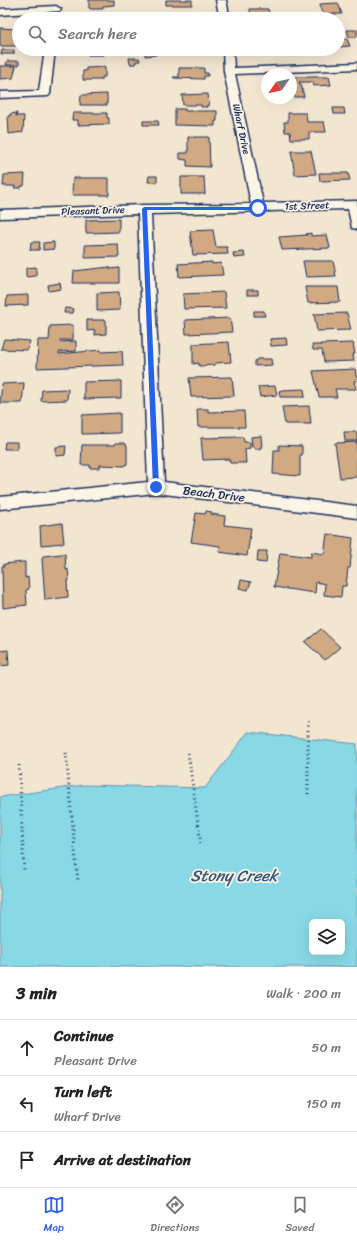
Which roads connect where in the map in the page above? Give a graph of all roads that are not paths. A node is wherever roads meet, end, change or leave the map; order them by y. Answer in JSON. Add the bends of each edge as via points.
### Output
{"nodes":[{"id":1,"x":221,"y":0,"type":"edge"},
{"id":2,"x":56,"y":9,"type":"edge"},
{"id":3,"x":0,"y":12,"type":"edge"},
{"id":4,"x":224,"y":12,"type":"edge"},
{"id":5,"x":49,"y":56,"type":"edge"},
{"id":6,"x":228,"y":56,"type":"edge"},
{"id":7,"x":357,"y":66,"type":"edge"},
{"id":8,"x":229,"y":71,"type":"junction"},
{"id":9,"x":0,"y":95,"type":"edge"},
{"id":10,"x":355,"y":205,"type":"edge"},
{"id":11,"x":258,"y":208,"type":"junction"},
{"id":12,"x":144,"y":209,"type":"junction"},
{"id":13,"x":0,"y":214,"type":"edge"},
{"id":14,"x":357,"y":225,"type":"edge"},
{"id":15,"x":156,"y":487,"type":"junction"},
{"id":16,"x":0,"y":503,"type":"edge"},
{"id":17,"x":357,"y":512,"type":"edge"}],
"edges":[{"from":1,"to":4,"type":"street"},
{"from":2,"to":3,"type":"street"},
{"from":5,"to":9,"type":"street","via":[[44,94]]},
{"from":6,"to":8,"type":"street","name":"Wharf Drive"},
{"from":7,"to":8,"type":"street"},
{"from":8,"to":11,"type":"street","name":"Wharf Drive"},
{"from":10,"to":11,"type":"street","name":"1st Street"},
{"from":10,"to":14,"type":"street"},
{"from":11,"to":12,"type":"street","name":"Pleasant Drive"},
{"from":12,"to":13,"type":"street","name":"Pleasant Drive"},
{"from":12,"to":15,"type":"street"},
{"from":15,"to":16,"type":"street","name":"Beach Drive"},
{"from":15,"to":17,"type":"street","name":"Beach Drive"}]}
